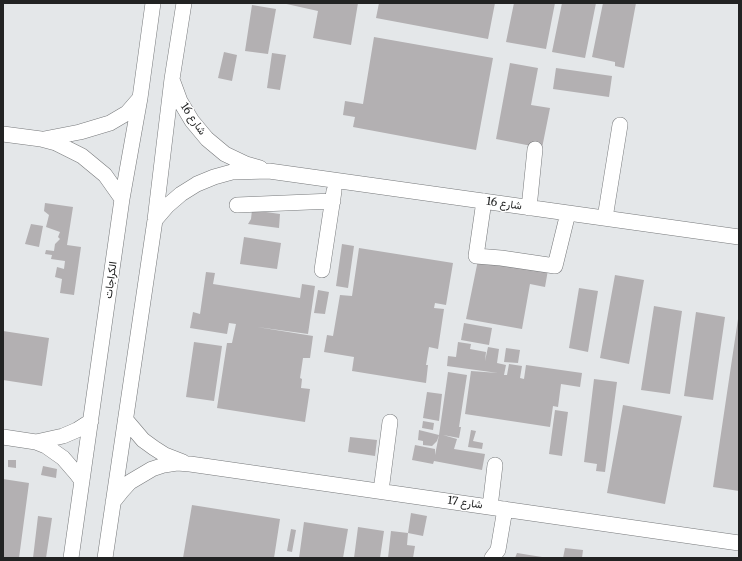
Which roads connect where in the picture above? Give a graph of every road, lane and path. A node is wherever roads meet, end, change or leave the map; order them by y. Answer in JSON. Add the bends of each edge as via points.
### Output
{"nodes":[{"id":1,"x":153,"y":3,"type":"edge"},
{"id":2,"x":184,"y":3,"type":"edge"},
{"id":3,"x":172,"y":79,"type":"junction"},
{"id":4,"x":140,"y":98,"type":"junction"},
{"id":5,"x":620,"y":125,"type":"dead end"},
{"id":6,"x":3,"y":134,"type":"edge"},
{"id":7,"x":41,"y":139,"type":"junction"},
{"id":8,"x":535,"y":149,"type":"dead end"},
{"id":9,"x":269,"y":171,"type":"junction"},
{"id":10,"x":336,"y":181,"type":"junction"},
{"id":11,"x":122,"y":199,"type":"junction"},
{"id":12,"x":333,"y":201,"type":"junction"},
{"id":13,"x":484,"y":201,"type":"junction"},
{"id":14,"x":237,"y":205,"type":"dead end"},
{"id":15,"x":529,"y":208,"type":"junction"},
{"id":16,"x":568,"y":213,"type":"junction"},
{"id":17,"x":605,"y":218,"type":"junction"},
{"id":18,"x":155,"y":220,"type":"junction"},
{"id":19,"x":739,"y":237,"type":"edge"},
{"id":20,"x":322,"y":270,"type":"dead end"},
{"id":21,"x":126,"y":420,"type":"junction"},
{"id":22,"x":91,"y":421,"type":"junction"},
{"id":23,"x":390,"y":422,"type":"dead end"},
{"id":24,"x":3,"y":437,"type":"edge"},
{"id":25,"x":36,"y":442,"type":"junction"},
{"id":26,"x":190,"y":464,"type":"junction"},
{"id":27,"x":495,"y":465,"type":"dead end"},
{"id":28,"x":82,"y":481,"type":"junction"},
{"id":29,"x":380,"y":491,"type":"junction"},
{"id":30,"x":113,"y":502,"type":"junction"},
{"id":31,"x":490,"y":507,"type":"junction"},
{"id":32,"x":505,"y":509,"type":"junction"},
{"id":33,"x":739,"y":543,"type":"edge"},
{"id":34,"x":71,"y":558,"type":"edge"},
{"id":35,"x":105,"y":558,"type":"edge"},
{"id":36,"x":492,"y":558,"type":"edge"}],
"edges":[{"from":1,"to":4,"type":"street","name":"الكراجات"},
{"from":2,"to":3,"type":"street"},
{"from":3,"to":9,"type":"street","name":"شارع 16","via":[[180,101],[207,139],[226,154]]},
{"from":3,"to":18,"type":"street"},
{"from":4,"to":7,"type":"street","via":[[126,113],[110,123]]},
{"from":4,"to":11,"type":"street","name":"الكراجات"},
{"from":5,"to":17,"type":"street"},
{"from":6,"to":7,"type":"street"},
{"from":7,"to":11,"type":"street","via":[[69,149],[88,160],[105,175]]},
{"from":8,"to":15,"type":"street"},
{"from":9,"to":10,"type":"street","name":"شارع 16"},
{"from":9,"to":18,"type":"street","name":"شارع 16","via":[[232,172],[197,184],[167,206]]},
{"from":10,"to":12,"type":"street"},
{"from":10,"to":13,"type":"street","name":"شارع 16"},
{"from":11,"to":22,"type":"street","name":"الكراجات"},
{"from":12,"to":14,"type":"street"},
{"from":12,"to":20,"type":"street"},
{"from":13,"to":15,"type":"street","name":"شارع 16"},
{"from":13,"to":16,"type":"street","via":[[476,256],[555,266]]},
{"from":15,"to":16,"type":"street","name":"شارع 16"},
{"from":16,"to":17,"type":"street","name":"شارع 16"},
{"from":17,"to":19,"type":"street","name":"شارع 16"},
{"from":18,"to":21,"type":"street"},
{"from":21,"to":26,"type":"street","name":"شارع 17","via":[[154,448]]},
{"from":21,"to":30,"type":"street"},
{"from":22,"to":25,"type":"street","via":[[63,436]]},
{"from":22,"to":28,"type":"street","name":"الكراجات"},
{"from":23,"to":29,"type":"street"},
{"from":24,"to":25,"type":"street"},
{"from":25,"to":28,"type":"street","via":[[63,458]]},
{"from":26,"to":29,"type":"street","name":"شارع 17"},
{"from":26,"to":30,"type":"street","name":"شارع 17","via":[[177,463],[152,469],[130,482]]},
{"from":27,"to":31,"type":"street"},
{"from":28,"to":34,"type":"street","name":"الكراجات"},
{"from":29,"to":31,"type":"street","name":"شارع 17"},
{"from":30,"to":35,"type":"street"},
{"from":31,"to":32,"type":"street","name":"شارع 17"},
{"from":32,"to":33,"type":"street","name":"شارع 17"},
{"from":32,"to":36,"type":"street","via":[[498,550]]}]}
